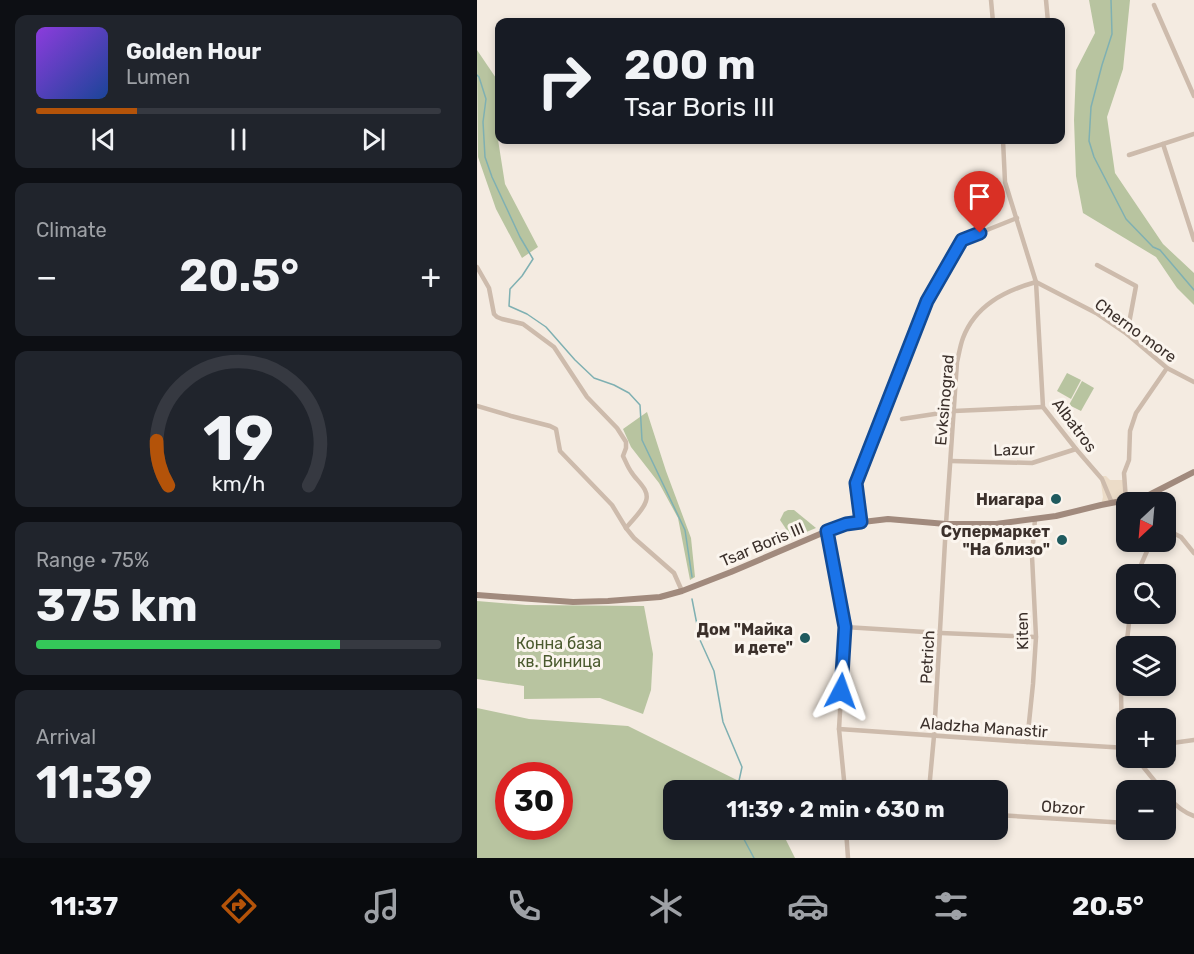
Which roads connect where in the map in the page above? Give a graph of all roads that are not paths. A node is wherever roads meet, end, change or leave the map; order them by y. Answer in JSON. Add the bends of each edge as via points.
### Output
{"nodes":[{"id":1,"x":991,"y":0,"type":"edge"},
{"id":2,"x":1046,"y":0,"type":"edge"},
{"id":3,"x":1154,"y":5,"type":"dead end"},
{"id":4,"x":993,"y":18,"type":"edge"},
{"id":5,"x":1048,"y":18,"type":"edge"},
{"id":6,"x":1194,"y":96,"type":"edge"},
{"id":7,"x":1194,"y":134,"type":"edge"},
{"id":8,"x":1003,"y":144,"type":"edge"},
{"id":9,"x":1163,"y":144,"type":"junction"},
{"id":10,"x":1129,"y":155,"type":"dead end"},
{"id":11,"x":1017,"y":218,"type":"junction"},
{"id":12,"x":1194,"y":240,"type":"edge"},
{"id":13,"x":1097,"y":265,"type":"dead end"},
{"id":14,"x":477,"y":267,"type":"edge"},
{"id":15,"x":1036,"y":282,"type":"junction"},
{"id":16,"x":1127,"y":334,"type":"junction"},
{"id":17,"x":1167,"y":368,"type":"junction"},
{"id":18,"x":1194,"y":382,"type":"edge"},
{"id":19,"x":477,"y":406,"type":"edge"},
{"id":20,"x":1043,"y":407,"type":"junction"},
{"id":21,"x":954,"y":411,"type":"junction"},
{"id":22,"x":902,"y":419,"type":"dead end"},
{"id":23,"x":1076,"y":449,"type":"junction"},
{"id":24,"x":951,"y":461,"type":"junction"},
{"id":25,"x":1194,"y":472,"type":"edge"},
{"id":26,"x":1126,"y":492,"type":"edge"},
{"id":27,"x":1154,"y":492,"type":"edge"},
{"id":28,"x":1112,"y":503,"type":"junction"},
{"id":29,"x":1116,"y":503,"type":"edge"},
{"id":30,"x":1035,"y":519,"type":"junction"},
{"id":31,"x":861,"y":522,"type":"junction"},
{"id":32,"x":946,"y":524,"type":"junction"},
{"id":33,"x":626,"y":528,"type":"junction"},
{"id":34,"x":827,"y":531,"type":"junction"},
{"id":35,"x":1176,"y":534,"type":"edge"},
{"id":36,"x":1194,"y":553,"type":"edge"},
{"id":37,"x":682,"y":591,"type":"junction"},
{"id":38,"x":477,"y":595,"type":"edge"},
{"id":39,"x":1129,"y":624,"type":"edge"},
{"id":40,"x":845,"y":627,"type":"junction"},
{"id":41,"x":941,"y":633,"type":"junction"},
{"id":42,"x":1036,"y":637,"type":"junction"},
{"id":43,"x":1121,"y":708,"type":"edge"},
{"id":44,"x":839,"y":729,"type":"junction"},
{"id":45,"x":935,"y":736,"type":"junction"},
{"id":46,"x":1194,"y":740,"type":"edge"},
{"id":47,"x":1027,"y":742,"type":"junction"},
{"id":48,"x":1176,"y":742,"type":"edge"},
{"id":49,"x":1116,"y":746,"type":"edge"},
{"id":50,"x":1144,"y":768,"type":"edge"},
{"id":51,"x":844,"y":780,"type":"edge"},
{"id":52,"x":930,"y":780,"type":"edge"},
{"id":53,"x":1154,"y":780,"type":"edge"},
{"id":54,"x":1176,"y":805,"type":"edge"},
{"id":55,"x":1008,"y":816,"type":"edge"},
{"id":56,"x":1194,"y":816,"type":"edge"},
{"id":57,"x":1116,"y":822,"type":"edge"},
{"id":58,"x":847,"y":840,"type":"edge"},
{"id":59,"x":848,"y":858,"type":"edge"}],
"edges":[{"from":1,"to":4,"type":"street"},
{"from":2,"to":5,"type":"street"},
{"from":3,"to":6,"type":"street"},
{"from":7,"to":9,"type":"street"},
{"from":8,"to":11,"type":"street","via":[[1005,182]]},
{"from":9,"to":10,"type":"street"},
{"from":9,"to":12,"type":"street"},
{"from":11,"to":15,"type":"street"},
{"from":11,"to":31,"type":"street","via":[[962,240],[927,301],[856,483]]},
{"from":13,"to":16,"type":"street","via":[[1136,286]]},
{"from":14,"to":33,"type":"street","via":[[489,288],[494,314],[523,324],[554,347],[587,397],[626,442],[623,456],[647,495],[644,506]]},
{"from":15,"to":16,"type":"street","name":"Cherno more"},
{"from":15,"to":20,"type":"street","name":"Albatros"},
{"from":15,"to":21,"type":"street","name":"Evksinograd","via":[[1017,287],[986,305],[968,327],[957,362]]},
{"from":16,"to":17,"type":"street","name":"Cherno more"},
{"from":17,"to":18,"type":"street","name":"Cherno more"},
{"from":17,"to":26,"type":"street","via":[[1136,413],[1130,431]]},
{"from":19,"to":33,"type":"street","via":[[556,429],[560,451],[612,505]]},
{"from":20,"to":21,"type":"street"},
{"from":20,"to":23,"type":"street","name":"Albatros"},
{"from":21,"to":22,"type":"street"},
{"from":21,"to":24,"type":"street","name":"Evksinograd"},
{"from":23,"to":24,"type":"street","name":"Lazur","via":[[1032,463]]},
{"from":23,"to":28,"type":"street","name":"Albatros","via":[[1102,479]]},
{"from":24,"to":32,"type":"street","name":"Evksinograd"},
{"from":25,"to":27,"type":"street","name":"Tsar Boris III"},
{"from":28,"to":29,"type":"street","name":"Tsar Boris III"},
{"from":28,"to":30,"type":"street","name":"Tsar Boris III"},
{"from":30,"to":32,"type":"street","name":"Tsar Boris III"},
{"from":30,"to":42,"type":"street","name":"Kiten","via":[[1032,556]]},
{"from":31,"to":32,"type":"street","name":"Tsar Boris III","via":[[888,519]]},
{"from":31,"to":34,"type":"street","name":"Tsar Boris III"},
{"from":32,"to":41,"type":"street","name":"Petrich"},
{"from":33,"to":37,"type":"street","via":[[674,573]]},
{"from":34,"to":37,"type":"street","name":"Tsar Boris III"},
{"from":34,"to":40,"type":"street"},
{"from":35,"to":36,"type":"street"},
{"from":37,"to":38,"type":"street","name":"Tsar Boris III","via":[[660,597],[573,602]]},
{"from":39,"to":43,"type":"street"},
{"from":40,"to":41,"type":"street"},
{"from":40,"to":44,"type":"street"},
{"from":41,"to":42,"type":"street"},
{"from":41,"to":45,"type":"street","name":"Petrich"},
{"from":42,"to":47,"type":"street","name":"Kiten"},
{"from":44,"to":45,"type":"street","name":"Aladzha Manastir"},
{"from":44,"to":51,"type":"street"},
{"from":45,"to":47,"type":"street","name":"Aladzha Manastir"},
{"from":45,"to":52,"type":"street","name":"Petrich"},
{"from":46,"to":48,"type":"street"},
{"from":47,"to":49,"type":"street","name":"Aladzha Manastir"},
{"from":50,"to":53,"type":"street"},
{"from":54,"to":56,"type":"street"},
{"from":55,"to":57,"type":"street","name":"Obzor"},
{"from":58,"to":59,"type":"street"}]}
